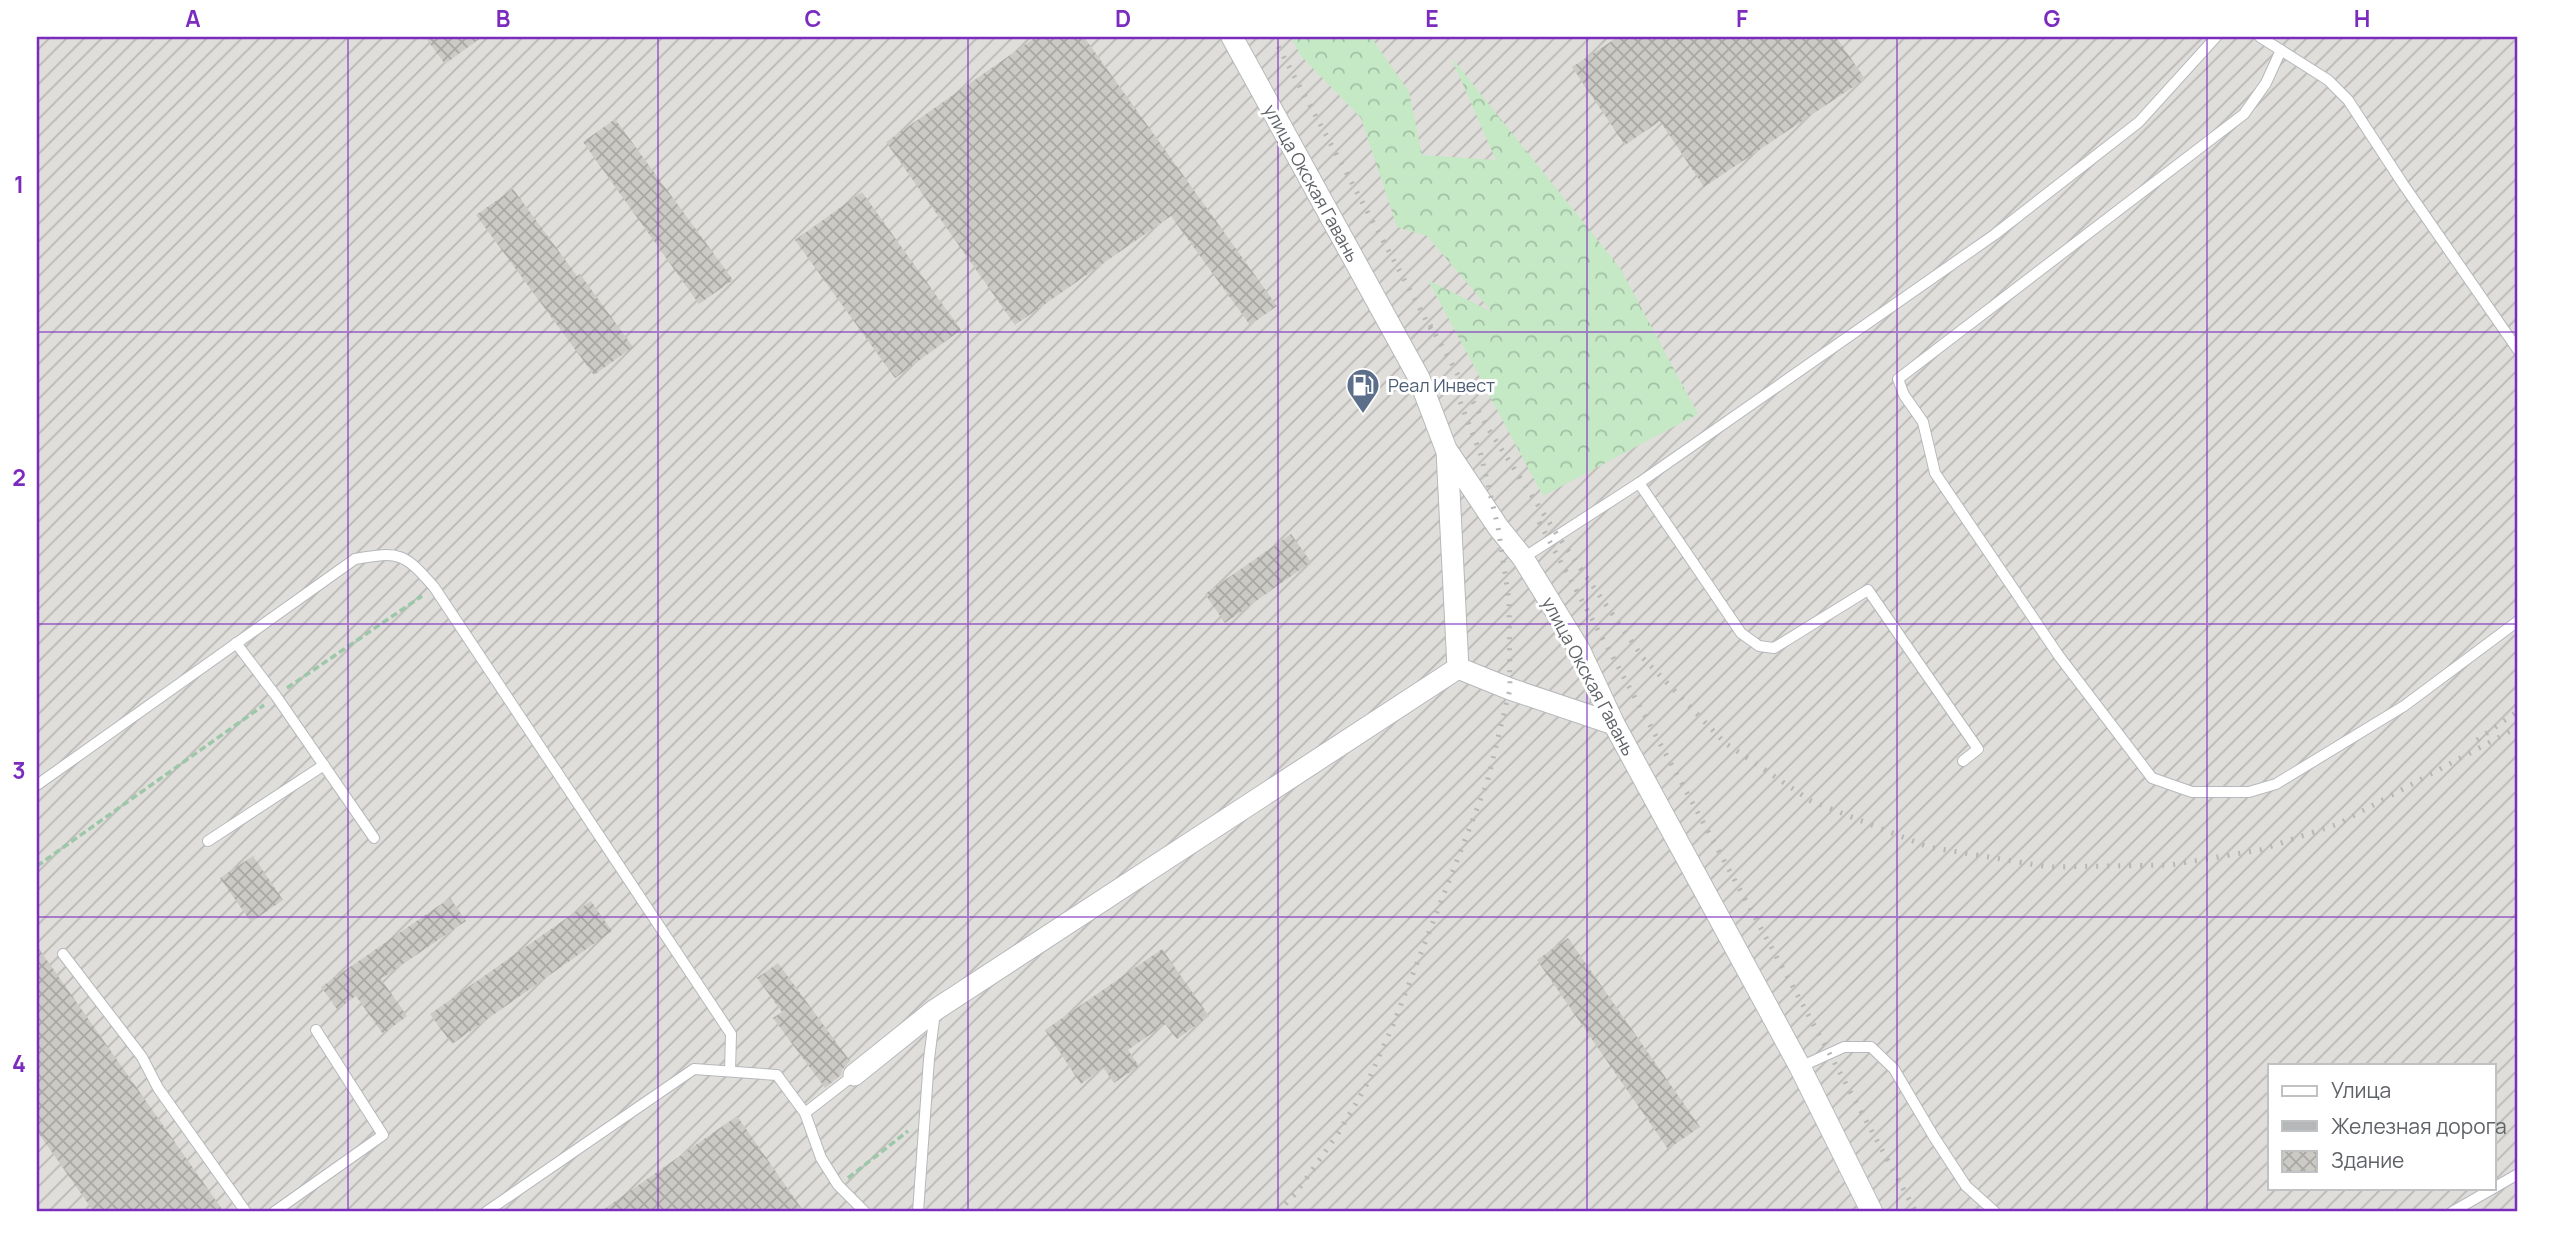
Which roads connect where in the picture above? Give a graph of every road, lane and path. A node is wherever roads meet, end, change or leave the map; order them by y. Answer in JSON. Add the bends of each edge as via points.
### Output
{"nodes":[{"id":1,"x":1232,"y":37,"type":"edge"},
{"id":2,"x":2216,"y":37,"type":"edge"},
{"id":3,"x":2260,"y":37,"type":"edge"},
{"id":4,"x":2281,"y":50,"type":"junction"},
{"id":5,"x":2518,"y":350,"type":"edge"},
{"id":6,"x":1447,"y":449,"type":"junction"},
{"id":7,"x":1639,"y":483,"type":"junction"},
{"id":8,"x":1523,"y":558,"type":"junction"},
{"id":9,"x":435,"y":587,"type":"junction"},
{"id":10,"x":2518,"y":621,"type":"edge"},
{"id":11,"x":236,"y":643,"type":"junction"},
{"id":12,"x":1458,"y":668,"type":"junction"},
{"id":13,"x":276,"y":696,"type":"junction"},
{"id":14,"x":1614,"y":724,"type":"junction"},
{"id":15,"x":1964,"y":761,"type":"dead end"},
{"id":16,"x":324,"y":765,"type":"junction"},
{"id":17,"x":37,"y":785,"type":"edge"},
{"id":18,"x":374,"y":838,"type":"dead end"},
{"id":19,"x":208,"y":841,"type":"dead end"},
{"id":20,"x":37,"y":866,"type":"edge"},
{"id":21,"x":63,"y":954,"type":"dead end"},
{"id":22,"x":935,"y":1010,"type":"junction"},
{"id":23,"x":316,"y":1030,"type":"dead end"},
{"id":24,"x":1800,"y":1067,"type":"junction"},
{"id":25,"x":730,"y":1071,"type":"junction"},
{"id":26,"x":854,"y":1076,"type":"joint"},
{"id":27,"x":805,"y":1113,"type":"junction"},
{"id":28,"x":925,"y":1118,"type":"junction"},
{"id":29,"x":2518,"y":1174,"type":"edge"},
{"id":30,"x":838,"y":1185,"type":"junction"},
{"id":31,"x":2496,"y":1187,"type":"edge"},
{"id":32,"x":2490,"y":1190,"type":"edge"},
{"id":33,"x":246,"y":1212,"type":"edge"},
{"id":34,"x":274,"y":1212,"type":"edge"},
{"id":35,"x":486,"y":1212,"type":"edge"},
{"id":36,"x":865,"y":1212,"type":"edge"},
{"id":37,"x":918,"y":1212,"type":"edge"},
{"id":38,"x":1872,"y":1212,"type":"edge"},
{"id":39,"x":1995,"y":1212,"type":"edge"},
{"id":40,"x":2452,"y":1212,"type":"edge"}],
"edges":[{"from":1,"to":6,"type":"street","name":"улица Окская Гавань","via":[[1419,378]]},
{"from":2,"to":7,"type":"lane","via":[[2139,122],[1994,235]]},
{"from":3,"to":4,"type":"lane"},
{"from":4,"to":5,"type":"lane","via":[[2328,80],[2348,100]]},
{"from":4,"to":10,"type":"lane","via":[[2266,83],[2244,114],[1898,379],[1923,422],[1935,473],[2059,656],[2152,778],[2192,792],[2249,792],[2276,784],[2404,706]]},
{"from":6,"to":8,"type":"street","name":"улица Окская Гавань"},
{"from":6,"to":12,"type":"street"},
{"from":7,"to":8,"type":"lane"},
{"from":7,"to":15,"type":"lane","via":[[1741,634],[1759,646],[1774,648],[1868,590],[1978,749]]},
{"from":8,"to":14,"type":"street","name":"улица Окская Гавань","via":[[1580,651]]},
{"from":9,"to":11,"type":"lane","via":[[413,563],[388,553],[355,558]]},
{"from":9,"to":13,"type":"path"},
{"from":9,"to":25,"type":"lane","via":[[731,1034]]},
{"from":11,"to":13,"type":"lane"},
{"from":11,"to":17,"type":"lane"},
{"from":12,"to":14,"type":"street"},
{"from":12,"to":22,"type":"street"},
{"from":13,"to":16,"type":"lane"},
{"from":13,"to":20,"type":"path"},
{"from":14,"to":24,"type":"street","name":"улица Окская Гавань"},
{"from":16,"to":18,"type":"lane"},
{"from":16,"to":19,"type":"lane"},
{"from":21,"to":33,"type":"lane","via":[[142,1057],[158,1088]]},
{"from":22,"to":26,"type":"street"},
{"from":22,"to":28,"type":"lane"},
{"from":23,"to":34,"type":"lane","via":[[383,1135]]},
{"from":24,"to":38,"type":"street","name":"улица Окская Гавань"},
{"from":24,"to":39,"type":"lane","via":[[1844,1047],[1871,1047],[1894,1069],[1966,1186]]},
{"from":25,"to":27,"type":"lane","via":[[777,1075]]},
{"from":25,"to":35,"type":"lane","via":[[694,1069]]},
{"from":26,"to":27,"type":"lane"},
{"from":27,"to":30,"type":"lane","via":[[821,1158]]},
{"from":28,"to":30,"type":"path"},
{"from":28,"to":37,"type":"lane"},
{"from":29,"to":31,"type":"lane"},
{"from":30,"to":36,"type":"lane"},
{"from":32,"to":40,"type":"lane"}]}
